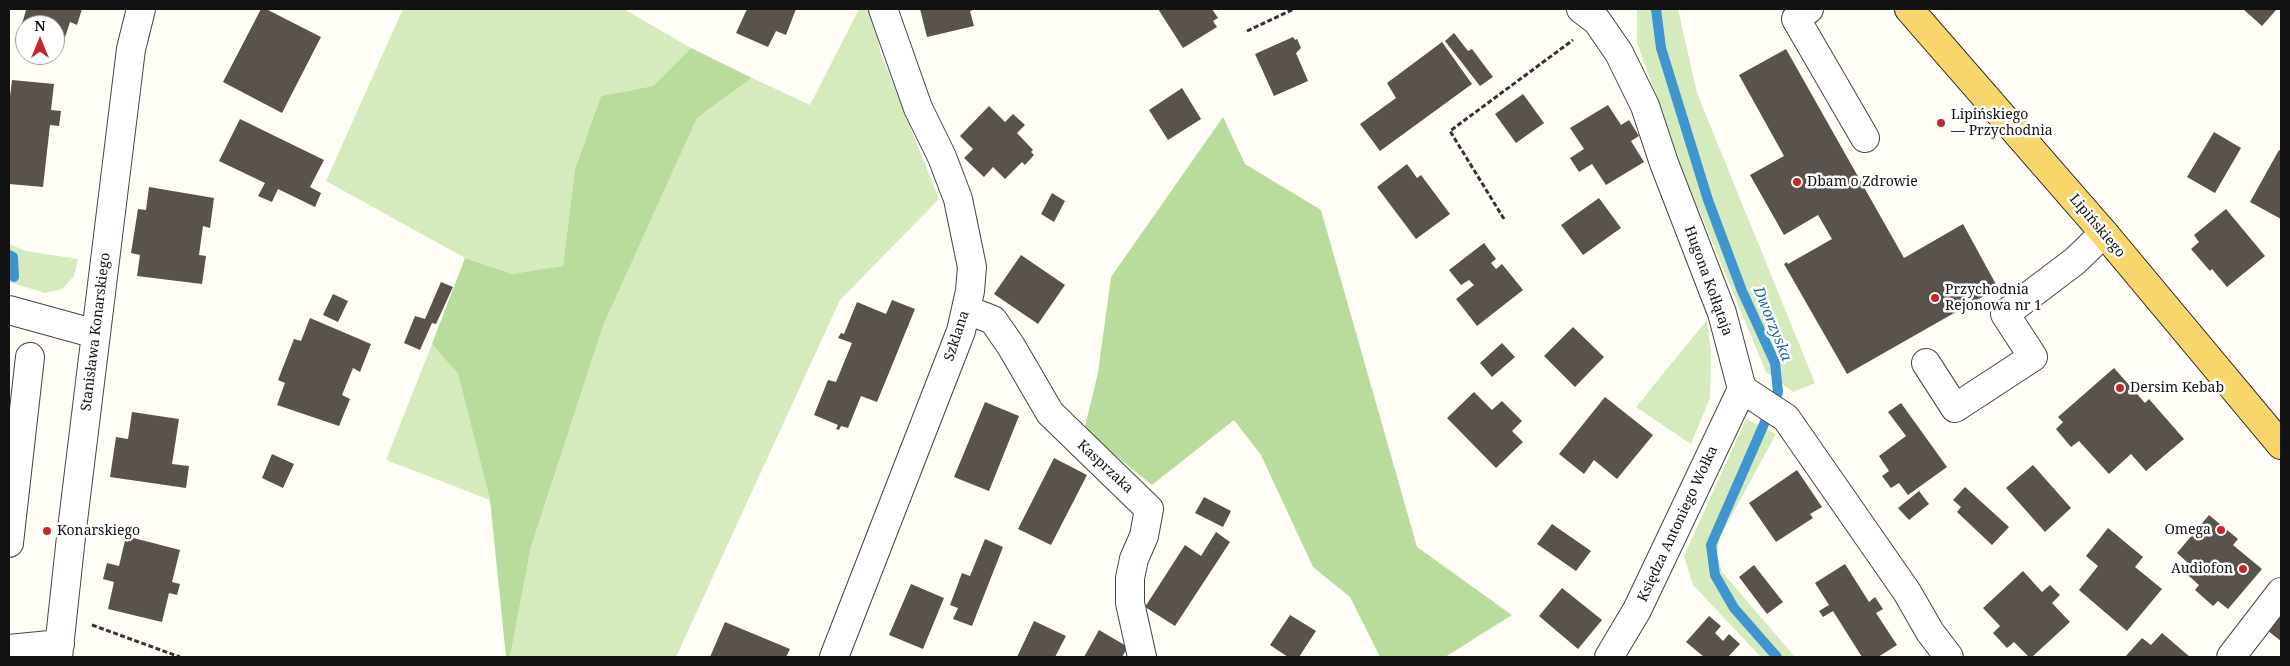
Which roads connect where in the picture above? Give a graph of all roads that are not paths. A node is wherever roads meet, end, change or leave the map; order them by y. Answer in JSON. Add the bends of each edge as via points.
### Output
{"nodes":[{"id":1,"x":141,"y":9,"type":"edge"},
{"id":2,"x":883,"y":9,"type":"edge"},
{"id":3,"x":1809,"y":9,"type":"edge"},
{"id":4,"x":1910,"y":9,"type":"edge"},
{"id":5,"x":1598,"y":13,"type":"edge"},
{"id":6,"x":1865,"y":138,"type":"dead end"},
{"id":7,"x":2104,"y":234,"type":"junction"},
{"id":8,"x":9,"y":310,"type":"edge"},
{"id":9,"x":967,"y":310,"type":"junction"},
{"id":10,"x":96,"y":334,"type":"junction"},
{"id":11,"x":30,"y":358,"type":"dead end"},
{"id":12,"x":1926,"y":363,"type":"dead end"},
{"id":13,"x":1742,"y":389,"type":"junction"},
{"id":14,"x":2281,"y":445,"type":"edge"},
{"id":15,"x":9,"y":543,"type":"edge"},
{"id":16,"x":2281,"y":592,"type":"edge"},
{"id":17,"x":9,"y":649,"type":"edge"},
{"id":18,"x":59,"y":651,"type":"edge"},
{"id":19,"x":834,"y":657,"type":"edge"},
{"id":20,"x":1142,"y":657,"type":"edge"},
{"id":21,"x":1609,"y":657,"type":"edge"},
{"id":22,"x":1949,"y":657,"type":"edge"},
{"id":23,"x":2231,"y":657,"type":"edge"}],
"edges":[{"from":1,"to":10,"type":"street","name":"Stanisława Konarskiego","via":[[131,49]]},
{"from":2,"to":9,"type":"street","name":"Szklana","via":[[918,108],[958,199],[972,267]]},
{"from":3,"to":6,"type":"street","via":[[1796,19]]},
{"from":4,"to":7,"type":"main road","name":"Lipińskiego"},
{"from":5,"to":13,"type":"street","name":"Hugona Kołłątaja","via":[[1645,106],[1722,312]]},
{"from":7,"to":12,"type":"street","via":[[2005,314],[2033,357],[1955,408]]},
{"from":7,"to":14,"type":"main road","name":"Lipińskiego"},
{"from":8,"to":10,"type":"street"},
{"from":9,"to":19,"type":"street","name":"Szklana"},
{"from":9,"to":20,"type":"street","name":"Kasprzaka","via":[[993,320],[1050,413],[1149,509],[1130,578],[1130,603]]},
{"from":10,"to":18,"type":"street","name":"Stanisława Konarskiego"},
{"from":11,"to":15,"type":"street"},
{"from":13,"to":21,"type":"street","name":"Księdza Antoniego Wołka","via":[[1637,610]]},
{"from":13,"to":22,"type":"street","via":[[1786,418]]},
{"from":16,"to":23,"type":"street"},
{"from":17,"to":18,"type":"street"}]}
